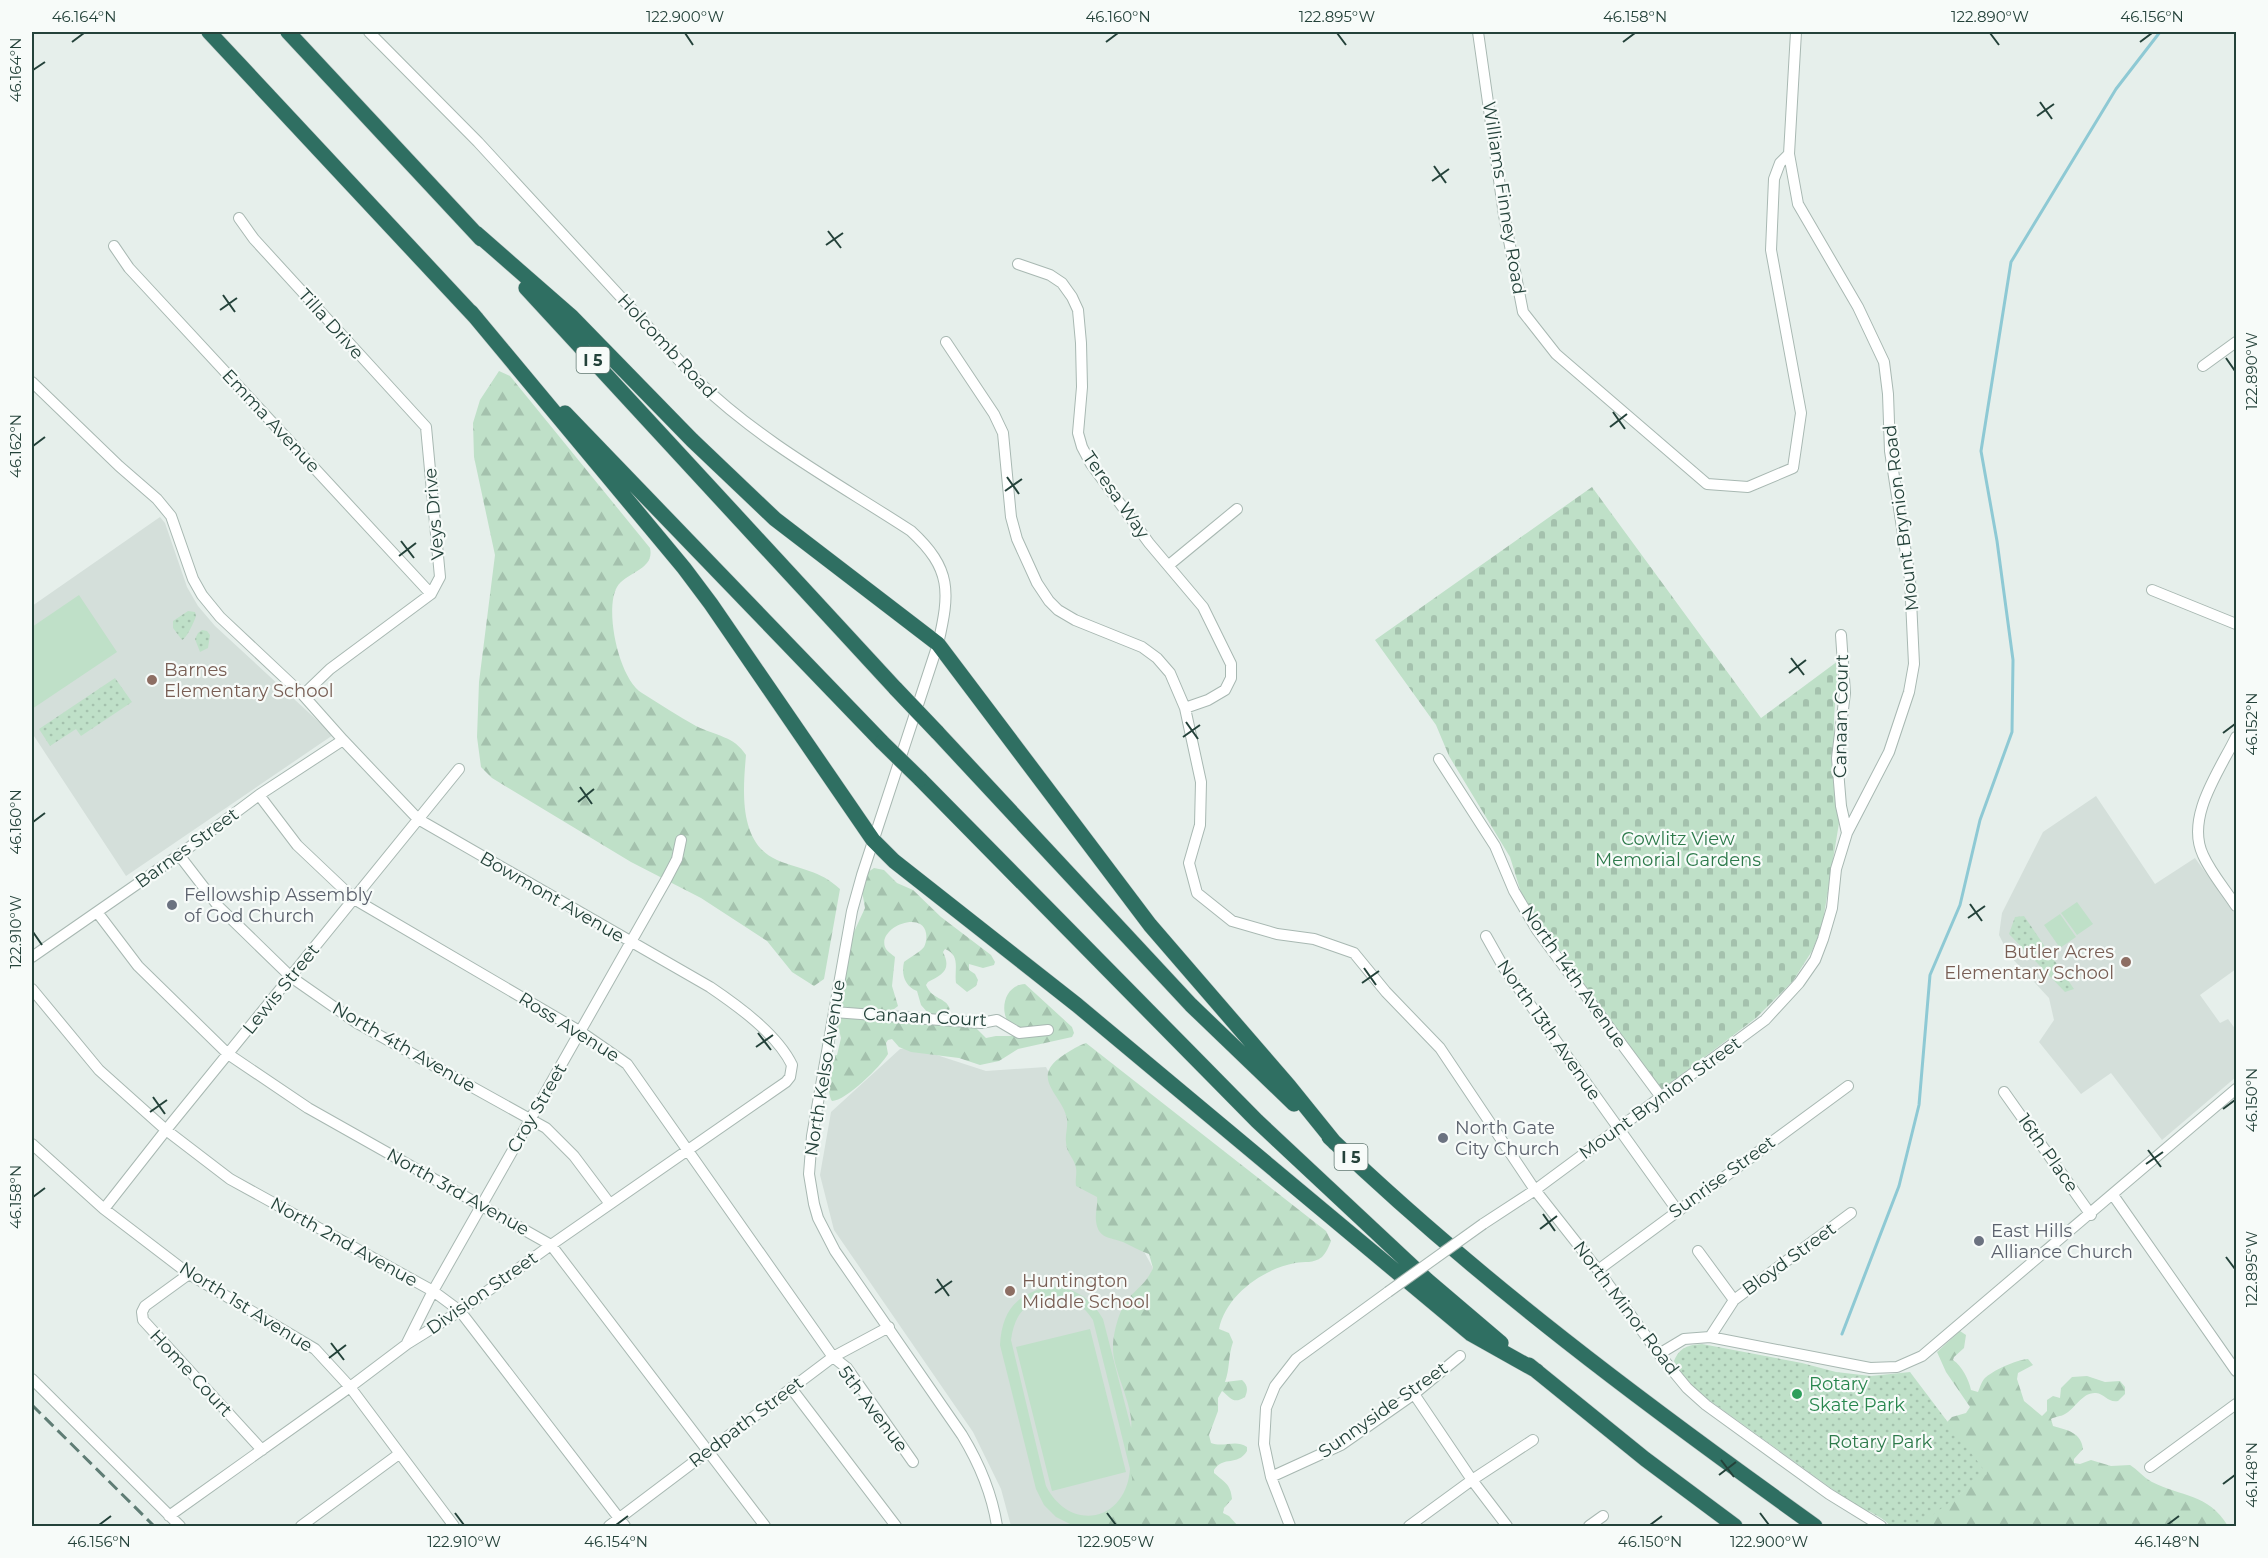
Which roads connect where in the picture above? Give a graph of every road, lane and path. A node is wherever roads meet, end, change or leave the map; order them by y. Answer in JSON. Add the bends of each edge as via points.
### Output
{"nodes":[{"id":1,"x":209,"y":32,"type":"edge"},
{"id":2,"x":288,"y":32,"type":"edge"},
{"id":3,"x":369,"y":32,"type":"edge"},
{"id":4,"x":1478,"y":32,"type":"edge"},
{"id":5,"x":1796,"y":32,"type":"edge"},
{"id":6,"x":1789,"y":154,"type":"junction"},
{"id":7,"x":239,"y":218,"type":"dead end"},
{"id":8,"x":476,"y":234,"type":"junction"},
{"id":9,"x":114,"y":246,"type":"dead end"},
{"id":10,"x":1018,"y":264,"type":"dead end"},
{"id":11,"x":471,"y":312,"type":"junction"},
{"id":12,"x":946,"y":342,"type":"dead end"},
{"id":13,"x":2236,"y":342,"type":"edge"},
{"id":14,"x":2203,"y":366,"type":"dead end"},
{"id":15,"x":32,"y":382,"type":"edge"},
{"id":16,"x":426,"y":427,"type":"joint"},
{"id":17,"x":1238,"y":509,"type":"dead end"},
{"id":18,"x":1169,"y":565,"type":"junction"},
{"id":19,"x":2152,"y":590,"type":"dead end"},
{"id":20,"x":431,"y":594,"type":"junction"},
{"id":21,"x":2236,"y":624,"type":"edge"},
{"id":22,"x":1841,"y":635,"type":"dead end"},
{"id":23,"x":938,"y":644,"type":"junction"},
{"id":24,"x":303,"y":695,"type":"junction"},
{"id":25,"x":1185,"y":708,"type":"junction"},
{"id":26,"x":2236,"y":737,"type":"edge"},
{"id":27,"x":343,"y":740,"type":"junction"},
{"id":28,"x":1439,"y":759,"type":"dead end"},
{"id":29,"x":459,"y":769,"type":"dead end"},
{"id":30,"x":259,"y":795,"type":"junction"},
{"id":31,"x":418,"y":819,"type":"junction"},
{"id":32,"x":1847,"y":833,"type":"junction"},
{"id":33,"x":681,"y":840,"type":"dead end"},
{"id":34,"x":873,"y":840,"type":"junction"},
{"id":35,"x":179,"y":855,"type":"junction"},
{"id":36,"x":2232,"y":890,"type":"edge"},
{"id":37,"x":354,"y":899,"type":"junction"},
{"id":38,"x":2236,"y":906,"type":"edge"},
{"id":39,"x":97,"y":912,"type":"junction"},
{"id":40,"x":1486,"y":936,"type":"dead end"},
{"id":41,"x":1823,"y":939,"type":"joint"},
{"id":42,"x":630,"y":942,"type":"junction"},
{"id":43,"x":32,"y":957,"type":"edge"},
{"id":44,"x":291,"y":977,"type":"junction"},
{"id":45,"x":32,"y":989,"type":"edge"},
{"id":46,"x":834,"y":1012,"type":"junction"},
{"id":47,"x":1048,"y":1030,"type":"dead end"},
{"id":48,"x":581,"y":1032,"type":"junction"},
{"id":49,"x":228,"y":1054,"type":"junction"},
{"id":50,"x":792,"y":1070,"type":"joint"},
{"id":51,"x":1848,"y":1086,"type":"dead end"},
{"id":52,"x":2236,"y":1089,"type":"edge"},
{"id":53,"x":2004,"y":1092,"type":"dead end"},
{"id":54,"x":1660,"y":1097,"type":"junction"},
{"id":55,"x":531,"y":1119,"type":"junction"},
{"id":56,"x":1619,"y":1128,"type":"junction"},
{"id":57,"x":166,"y":1130,"type":"junction"},
{"id":58,"x":1335,"y":1143,"type":"junction"},
{"id":59,"x":32,"y":1144,"type":"edge"},
{"id":60,"x":688,"y":1150,"type":"junction"},
{"id":61,"x":1535,"y":1190,"type":"junction"},
{"id":62,"x":2113,"y":1195,"type":"junction"},
{"id":63,"x":610,"y":1204,"type":"junction"},
{"id":64,"x":482,"y":1205,"type":"junction"},
{"id":65,"x":104,"y":1209,"type":"junction"},
{"id":66,"x":1677,"y":1210,"type":"junction"},
{"id":67,"x":1851,"y":1213,"type":"dead end"},
{"id":68,"x":2091,"y":1215,"type":"junction"},
{"id":69,"x":551,"y":1245,"type":"junction"},
{"id":70,"x":1698,"y":1251,"type":"dead end"},
{"id":71,"x":1598,"y":1270,"type":"junction"},
{"id":72,"x":189,"y":1274,"type":"junction"},
{"id":73,"x":433,"y":1292,"type":"junction"},
{"id":74,"x":1734,"y":1300,"type":"junction"},
{"id":75,"x":460,"y":1311,"type":"junction"},
{"id":76,"x":889,"y":1327,"type":"junction"},
{"id":77,"x":1710,"y":1337,"type":"junction"},
{"id":78,"x":407,"y":1344,"type":"junction"},
{"id":79,"x":1659,"y":1354,"type":"junction"},
{"id":80,"x":1460,"y":1356,"type":"dead end"},
{"id":81,"x":832,"y":1357,"type":"junction"},
{"id":82,"x":1537,"y":1371,"type":"junction"},
{"id":83,"x":2236,"y":1371,"type":"edge"},
{"id":84,"x":32,"y":1379,"type":"edge"},
{"id":85,"x":350,"y":1387,"type":"junction"},
{"id":86,"x":791,"y":1388,"type":"junction"},
{"id":87,"x":1414,"y":1394,"type":"junction"},
{"id":88,"x":2236,"y":1404,"type":"edge"},
{"id":89,"x":1533,"y":1440,"type":"dead end"},
{"id":90,"x":262,"y":1450,"type":"junction"},
{"id":91,"x":707,"y":1451,"type":"junction"},
{"id":92,"x":399,"y":1454,"type":"junction"},
{"id":93,"x":913,"y":1462,"type":"dead end"},
{"id":94,"x":2150,"y":1467,"type":"dead end"},
{"id":95,"x":1271,"y":1477,"type":"junction"},
{"id":96,"x":1472,"y":1480,"type":"junction"},
{"id":97,"x":169,"y":1516,"type":"junction"},
{"id":98,"x":1603,"y":1516,"type":"dead end"},
{"id":99,"x":313,"y":1523,"type":"edge"},
{"id":100,"x":622,"y":1523,"type":"edge"},
{"id":101,"x":180,"y":1527,"type":"edge"},
{"id":102,"x":301,"y":1527,"type":"edge"},
{"id":103,"x":454,"y":1527,"type":"edge"},
{"id":104,"x":609,"y":1527,"type":"edge"},
{"id":105,"x":765,"y":1527,"type":"edge"},
{"id":106,"x":896,"y":1527,"type":"edge"},
{"id":107,"x":997,"y":1527,"type":"edge"},
{"id":108,"x":1290,"y":1527,"type":"edge"},
{"id":109,"x":1409,"y":1527,"type":"edge"},
{"id":110,"x":1507,"y":1527,"type":"edge"},
{"id":111,"x":1589,"y":1527,"type":"edge"},
{"id":112,"x":1735,"y":1527,"type":"edge"},
{"id":113,"x":1815,"y":1527,"type":"edge"},
{"id":114,"x":1881,"y":1527,"type":"edge"}],
"edges":[{"from":1,"to":11,"type":"highway","number":"I 5"},
{"from":2,"to":8,"type":"highway","number":"I 5"},
{"from":3,"to":23,"type":"street","name":"Holcomb Road","via":[[478,142],[727,409],[910,531],[926,546],[937,561],[946,587],[946,610]]},
{"from":4,"to":6,"type":"street","name":"Williams Finney Road","via":[[1504,215],[1523,312],[1556,354],[1707,484],[1748,488],[1793,468],[1801,413],[1771,250],[1774,179]]},
{"from":5,"to":6,"type":"street","name":"Mount Brynion Road"},
{"from":6,"to":32,"type":"street","name":"Mount Brynion Road","via":[[1797,204],[1858,307],[1884,362],[1890,451],[1910,579],[1914,664],[1909,692],[1889,752]]},
{"from":7,"to":16,"type":"street","name":"Tilla Drive"},
{"from":8,"to":23,"type":"highway","via":[[572,317],[775,519]]},
{"from":8,"to":58,"type":"highway","number":"I 5","bridge":true,"via":[[1191,1005]]},
{"from":9,"to":20,"type":"street","name":"Emma Avenue","via":[[129,268]]},
{"from":10,"to":18,"type":"street","name":"Teresa Way","via":[[1050,275],[1072,297],[1078,310],[1081,343],[1078,434],[1082,447],[1149,543]]},
{"from":11,"to":34,"type":"highway","via":[[705,596]]},
{"from":11,"to":82,"type":"highway","number":"I 5","bridge":true,"via":[[641,494],[1257,1121],[1427,1280]]},
{"from":12,"to":25,"type":"street","name":"North Minor Road","via":[[1003,433],[1011,517],[1017,540],[1043,592],[1058,610],[1075,620],[1142,647],[1157,658],[1170,673]]},
{"from":13,"to":14,"type":"street"},
{"from":15,"to":24,"type":"street","via":[[171,516],[202,595]]},
{"from":16,"to":20,"type":"street","name":"Veys Drive","via":[[440,577]]},
{"from":17,"to":18,"type":"street"},
{"from":18,"to":25,"type":"street","name":"Teresa Way","via":[[1203,607],[1232,664],[1225,690]]},
{"from":19,"to":21,"type":"street"},
{"from":20,"to":24,"type":"street","via":[[330,669]]},
{"from":22,"to":32,"type":"street","name":"Canaan Court","via":[[1845,693],[1837,758]]},
{"from":23,"to":34,"type":"street","name":"North Kelso Avenue"},
{"from":23,"to":58,"type":"highway","via":[[1150,925]]},
{"from":24,"to":27,"type":"street","name":"Bowmont Avenue"},
{"from":25,"to":61,"type":"street","name":"North Minor Road","via":[[1201,782],[1200,825],[1189,863],[1197,893],[1232,921],[1276,934],[1314,939],[1354,953],[1440,1048]]},
{"from":26,"to":36,"type":"street","via":[[2198,825],[2202,854]]},
{"from":27,"to":30,"type":"street","name":"Barnes Street"},
{"from":27,"to":31,"type":"street","name":"Bowmont Avenue"},
{"from":28,"to":54,"type":"street","name":"North 14th Avenue","via":[[1495,846],[1514,891],[1537,930]]},
{"from":29,"to":31,"type":"street","name":"Lewis Street"},
{"from":30,"to":35,"type":"street","name":"Barnes Street"},
{"from":30,"to":37,"type":"street","name":"Ross Avenue","via":[[297,845]]},
{"from":31,"to":37,"type":"street","name":"Lewis Street"},
{"from":31,"to":42,"type":"street","name":"Bowmont Avenue"},
{"from":32,"to":41,"type":"street","name":"Mount Brynion Road"},
{"from":33,"to":42,"type":"street","name":"Croy Street","via":[[677,860]]},
{"from":34,"to":46,"type":"street","name":"North Kelso Avenue","via":[[852,911]]},
{"from":34,"to":82,"type":"highway","via":[[1471,1334]]},
{"from":35,"to":39,"type":"street","name":"Barnes Street"},
{"from":35,"to":44,"type":"street","name":"North 4th Avenue","via":[[219,907]]},
{"from":36,"to":38,"type":"street"},
{"from":37,"to":44,"type":"street","name":"Lewis Street"},
{"from":37,"to":48,"type":"street","name":"Ross Avenue"},
{"from":39,"to":43,"type":"street","name":"Barnes Street"},
{"from":39,"to":49,"type":"street","name":"North 3rd Avenue","via":[[138,966]]},
{"from":40,"to":56,"type":"street","name":"North 13th Avenue","via":[[1504,968]]},
{"from":41,"to":54,"type":"street","name":"Mount Brynion Street","via":[[1815,960],[1799,983],[1765,1020]]},
{"from":42,"to":48,"type":"street","name":"Croy Street"},
{"from":42,"to":50,"type":"street","name":"Bowmont Avenue","via":[[739,1006],[761,1026],[789,1060]]},
{"from":44,"to":49,"type":"street","name":"Lewis Street"},
{"from":44,"to":55,"type":"street","name":"North 4th Avenue","via":[[357,1023]]},
{"from":45,"to":57,"type":"street","name":"North 2nd Avenue","via":[[99,1070]]},
{"from":46,"to":47,"type":"street","name":"Canaan Court","via":[[981,1023],[997,1020],[1019,1032]]},
{"from":46,"to":76,"type":"street","name":"North Kelso Avenue","via":[[812,1136],[809,1174],[814,1204],[835,1251]]},
{"from":48,"to":55,"type":"street","name":"Croy Street"},
{"from":48,"to":60,"type":"street","name":"Ross Avenue","via":[[627,1064]]},
{"from":49,"to":57,"type":"street","name":"Lewis Street"},
{"from":49,"to":64,"type":"street","name":"North 3rd Avenue","via":[[308,1108]]},
{"from":50,"to":60,"type":"street","name":"Division Street","via":[[786,1083]]},
{"from":51,"to":66,"type":"street","name":"Sunrise Street"},
{"from":52,"to":62,"type":"street"},
{"from":53,"to":68,"type":"street","name":"16th Place"},
{"from":54,"to":56,"type":"street","name":"Mount Brynion Street"},
{"from":55,"to":63,"type":"street","name":"North 4th Avenue","via":[[560,1140]]},
{"from":55,"to":64,"type":"street","name":"Croy Street"},
{"from":56,"to":61,"type":"street","name":"Mount Brynion Street"},
{"from":56,"to":66,"type":"street","name":"North 13th Avenue"},
{"from":57,"to":65,"type":"street","name":"Lewis Street"},
{"from":57,"to":73,"type":"street","name":"North 2nd Avenue","via":[[230,1179]]},
{"from":58,"to":113,"type":"highway","number":"I 5","via":[[1536,1319],[1669,1422]]},
{"from":59,"to":65,"type":"street","name":"North 1st Avenue"},
{"from":60,"to":63,"type":"street","name":"Division Street"},
{"from":60,"to":81,"type":"street","name":"Ross Avenue"},
{"from":61,"to":71,"type":"street","name":"North Minor Road"},
{"from":61,"to":95,"type":"street","name":"Mount Brynion Street","bridge":true,"via":[[1296,1359],[1275,1386],[1266,1408],[1264,1444]]},
{"from":62,"to":68,"type":"street"},
{"from":62,"to":83,"type":"street"},
{"from":63,"to":69,"type":"street","name":"Division Street"},
{"from":64,"to":69,"type":"street","name":"North 3rd Avenue"},
{"from":64,"to":73,"type":"street","name":"Croy Street"},
{"from":65,"to":72,"type":"street","name":"North 1st Avenue"},
{"from":66,"to":71,"type":"street","name":"Sunrise Street"},
{"from":67,"to":74,"type":"street","name":"Bloyd Street"},
{"from":68,"to":77,"type":"street","via":[[1922,1356],[1897,1367],[1870,1368]]},
{"from":69,"to":75,"type":"street","name":"Division Street"},
{"from":69,"to":91,"type":"street","name":"North 3rd Avenue"},
{"from":70,"to":74,"type":"street"},
{"from":71,"to":79,"type":"street","name":"North Minor Road"},
{"from":72,"to":85,"type":"street","name":"North 1st Avenue","via":[[315,1349]]},
{"from":72,"to":90,"type":"street","name":"Home Court","via":[[145,1306],[143,1320]]},
{"from":73,"to":75,"type":"street","name":"North 2nd Avenue"},
{"from":73,"to":78,"type":"street","name":"Croy Street"},
{"from":74,"to":77,"type":"street","name":"Bloyd Street"},
{"from":75,"to":78,"type":"street","name":"Division Street"},
{"from":75,"to":100,"type":"street","name":"North 2nd Avenue"},
{"from":76,"to":81,"type":"street","name":"Redpath Street"},
{"from":76,"to":107,"type":"street","name":"North Kelso Avenue","via":[[975,1458]]},
{"from":77,"to":79,"type":"street","via":[[1684,1339]]},
{"from":78,"to":85,"type":"street","name":"Division Street"},
{"from":79,"to":114,"type":"street","name":"North Minor Road","via":[[1706,1406]]},
{"from":80,"to":87,"type":"street","name":"Sunnyside Street"},
{"from":81,"to":86,"type":"street","name":"Redpath Street"},
{"from":81,"to":93,"type":"street","name":"5th Avenue","via":[[847,1368]]},
{"from":82,"to":112,"type":"highway","number":"I 5"},
{"from":84,"to":97,"type":"street"},
{"from":85,"to":90,"type":"street","name":"Division Street"},
{"from":85,"to":92,"type":"street","name":"North 1st Avenue"},
{"from":86,"to":91,"type":"street","name":"Redpath Street"},
{"from":86,"to":106,"type":"street"},
{"from":87,"to":95,"type":"street","name":"Sunnyside Street","via":[[1341,1444]]},
{"from":87,"to":96,"type":"street"},
{"from":88,"to":94,"type":"street"},
{"from":89,"to":96,"type":"street"},
{"from":90,"to":97,"type":"street","name":"Division Street"},
{"from":91,"to":100,"type":"street","name":"Redpath Street"},
{"from":91,"to":105,"type":"street","name":"North 3rd Avenue"},
{"from":92,"to":99,"type":"street"},
{"from":92,"to":103,"type":"street","name":"North 1st Avenue"},
{"from":95,"to":108,"type":"street","name":"Mount Brynion Street"},
{"from":96,"to":109,"type":"street"},
{"from":96,"to":110,"type":"street"},
{"from":97,"to":101,"type":"street"},
{"from":98,"to":111,"type":"street"},
{"from":99,"to":102,"type":"street"},
{"from":100,"to":104,"type":"street","name":"Redpath Street"}]}
